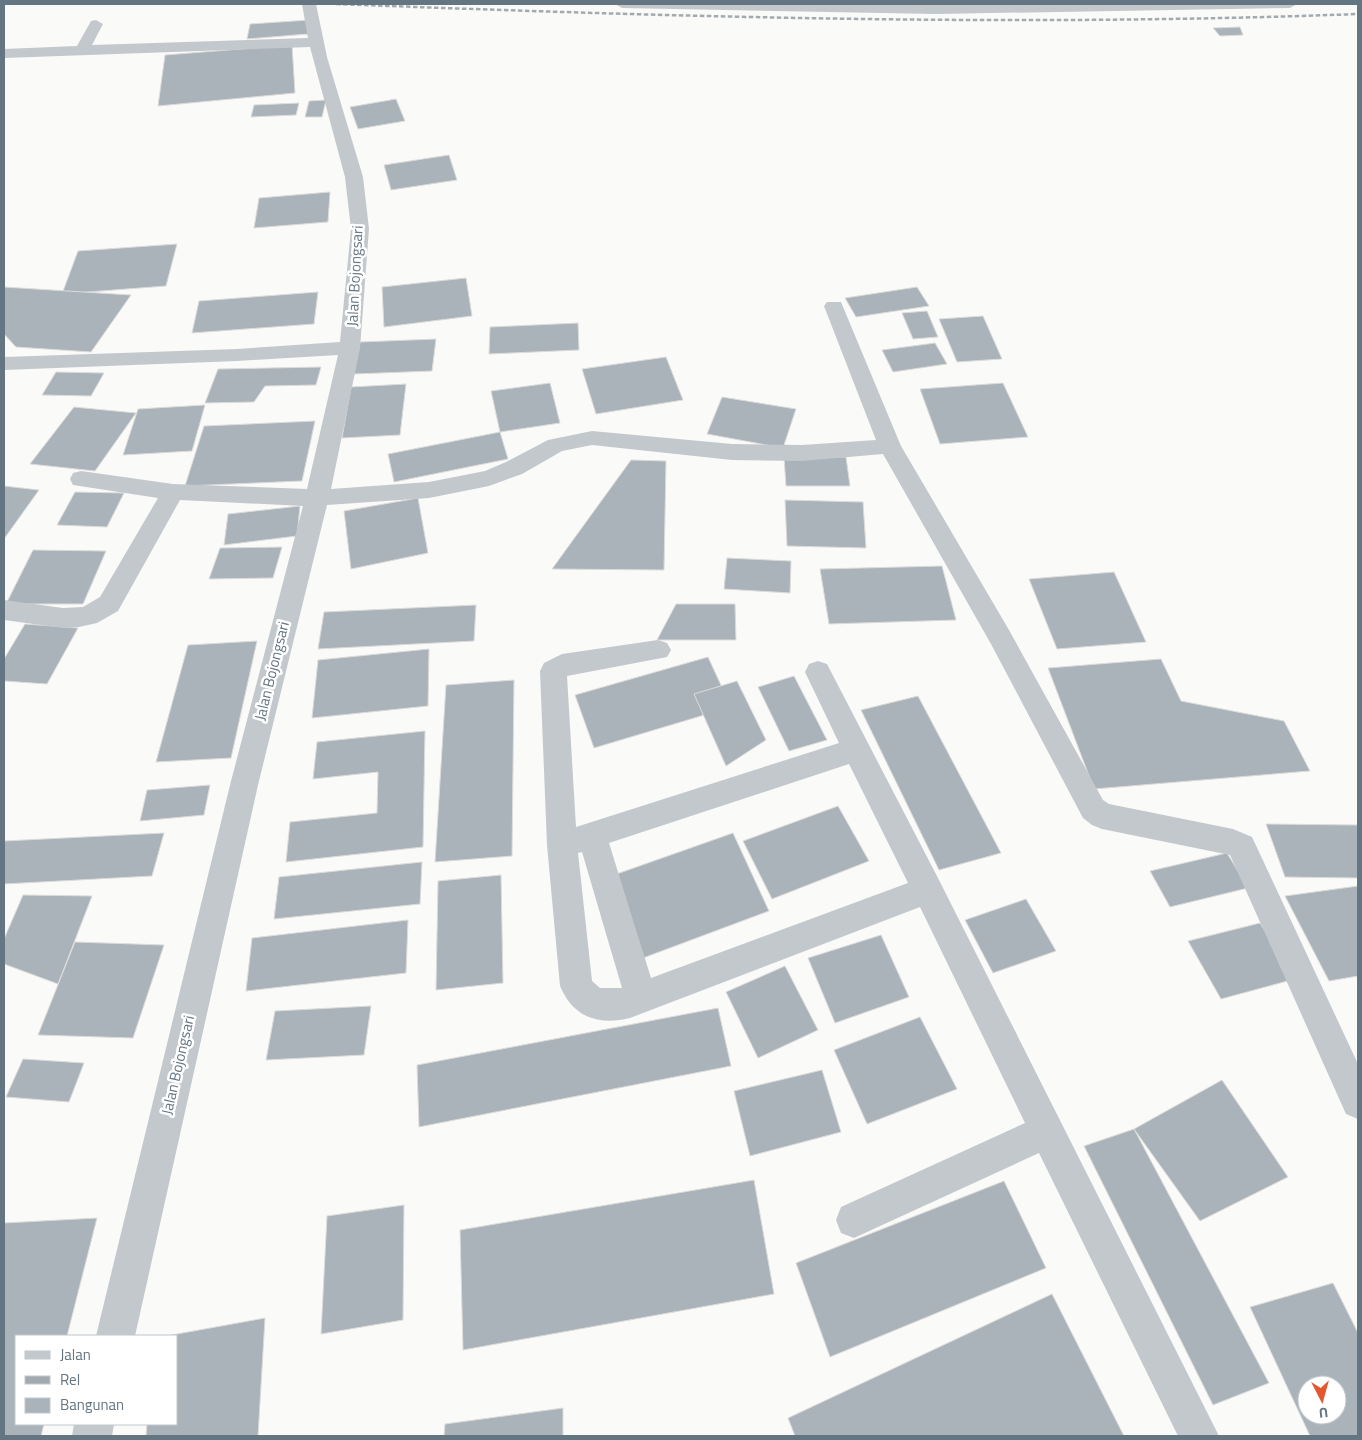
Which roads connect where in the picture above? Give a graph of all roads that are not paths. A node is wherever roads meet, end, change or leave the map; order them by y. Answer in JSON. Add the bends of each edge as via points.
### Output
{"nodes":[{"id":1,"x":309,"y":4,"type":"edge"},
{"id":2,"x":622,"y":4,"type":"edge"},
{"id":3,"x":1290,"y":4,"type":"edge"},
{"id":4,"x":96,"y":24,"type":"dead end"},
{"id":5,"x":184,"y":33,"type":"dead end"},
{"id":6,"x":316,"y":42,"type":"junction"},
{"id":7,"x":178,"y":47,"type":"junction"},
{"id":8,"x":82,"y":50,"type":"junction"},
{"id":9,"x":4,"y":53,"type":"edge"},
{"id":10,"x":834,"y":306,"type":"dead end"},
{"id":11,"x":350,"y":348,"type":"junction"},
{"id":12,"x":4,"y":363,"type":"edge"},
{"id":13,"x":890,"y":446,"type":"junction"},
{"id":14,"x":81,"y":479,"type":"dead end"},
{"id":15,"x":173,"y":492,"type":"junction"},
{"id":16,"x":316,"y":498,"type":"junction"},
{"id":17,"x":4,"y":610,"type":"edge"},
{"id":18,"x":658,"y":650,"type":"dead end"},
{"id":19,"x":818,"y":672,"type":"dead end"},
{"id":20,"x":858,"y":749,"type":"junction"},
{"id":21,"x":592,"y":836,"type":"junction"},
{"id":22,"x":562,"y":845,"type":"junction"},
{"id":23,"x":928,"y":890,"type":"junction"},
{"id":24,"x":641,"y":998,"type":"junction"},
{"id":25,"x":1358,"y":1102,"type":"edge"},
{"id":26,"x":1047,"y":1131,"type":"junction"},
{"id":27,"x":854,"y":1220,"type":"dead end"},
{"id":28,"x":115,"y":1335,"type":"edge"},
{"id":29,"x":1199,"y":1436,"type":"edge"}],
"edges":[{"from":1,"to":6,"type":"street","name":"Jalan Bojongsari"},
{"from":2,"to":3,"type":"street","via":[[936,10]]},
{"from":4,"to":8,"type":"street"},
{"from":5,"to":7,"type":"street"},
{"from":6,"to":7,"type":"street"},
{"from":6,"to":11,"type":"street","name":"Jalan Bojongsari","via":[[355,186],[360,229]]},
{"from":7,"to":8,"type":"street"},
{"from":8,"to":9,"type":"street"},
{"from":10,"to":13,"type":"street"},
{"from":11,"to":12,"type":"street"},
{"from":11,"to":16,"type":"street","name":"Jalan Bojongsari"},
{"from":13,"to":16,"type":"street","via":[[802,454],[732,452],[592,438],[556,445],[514,468],[462,484],[429,490]]},
{"from":13,"to":25,"type":"street","via":[[1000,637],[1093,809],[1102,816],[1241,846]]},
{"from":14,"to":15,"type":"street"},
{"from":15,"to":16,"type":"street"},
{"from":15,"to":17,"type":"street","via":[[109,604],[88,616],[64,618]]},
{"from":16,"to":28,"type":"street","name":"Jalan Bojongsari","via":[[244,784]]},
{"from":18,"to":22,"type":"street","via":[[554,669]]},
{"from":19,"to":20,"type":"street"},
{"from":20,"to":21,"type":"street"},
{"from":20,"to":23,"type":"street"},
{"from":21,"to":22,"type":"street"},
{"from":21,"to":24,"type":"street"},
{"from":22,"to":24,"type":"street","via":[[579,992],[590,1002],[600,1005],[619,1005]]},
{"from":23,"to":24,"type":"street"},
{"from":23,"to":26,"type":"street"},
{"from":26,"to":27,"type":"street"},
{"from":26,"to":29,"type":"street"}]}
